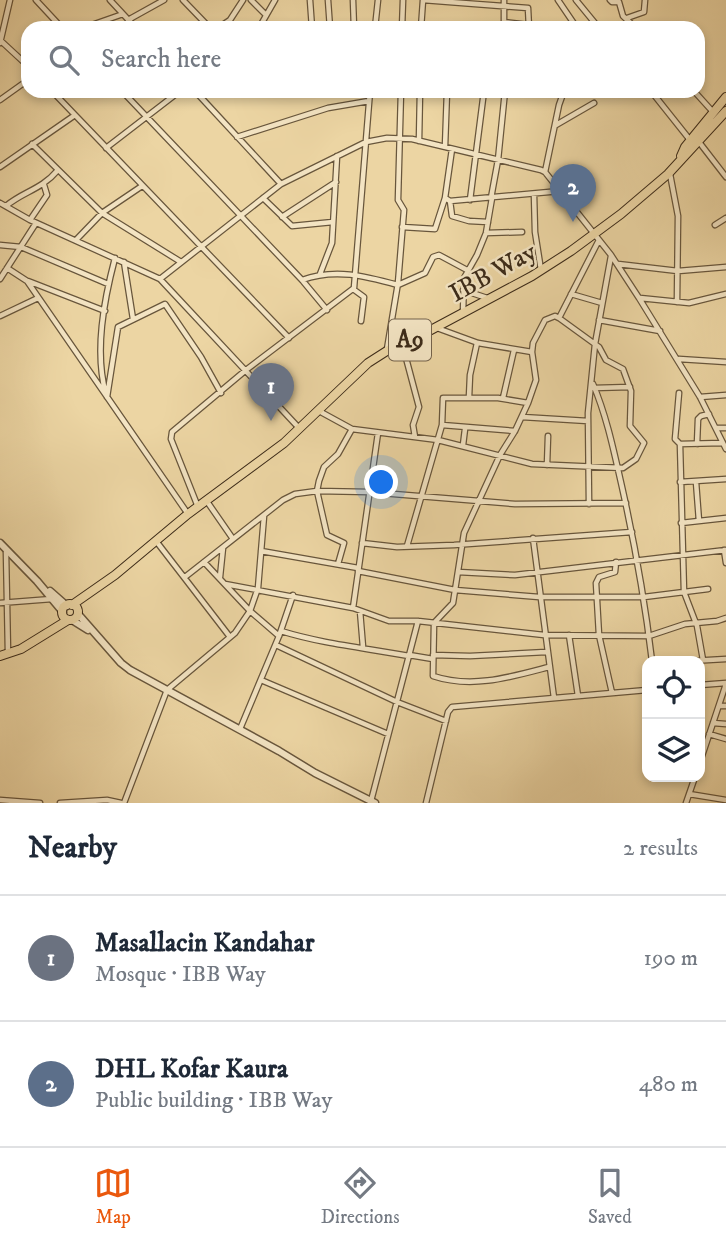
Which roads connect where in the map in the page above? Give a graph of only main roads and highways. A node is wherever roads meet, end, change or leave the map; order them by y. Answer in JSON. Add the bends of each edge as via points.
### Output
{"nodes":[{"id":1,"x":726,"y":97,"type":"edge"},
{"id":2,"x":726,"y":111,"type":"edge"},
{"id":3,"x":694,"y":141,"type":"junction"},
{"id":4,"x":4,"y":655,"type":"edge"}],
"edges":[{"from":1,"to":3,"type":"highway"},
{"from":2,"to":3,"type":"highway","name":"IBB Way","number":"A9"},
{"from":3,"to":4,"type":"highway","name":"IBB Way","number":"A9","via":[[669,173],[596,237],[491,299],[387,350],[359,370],[284,443],[188,514],[38,638]]}]}
